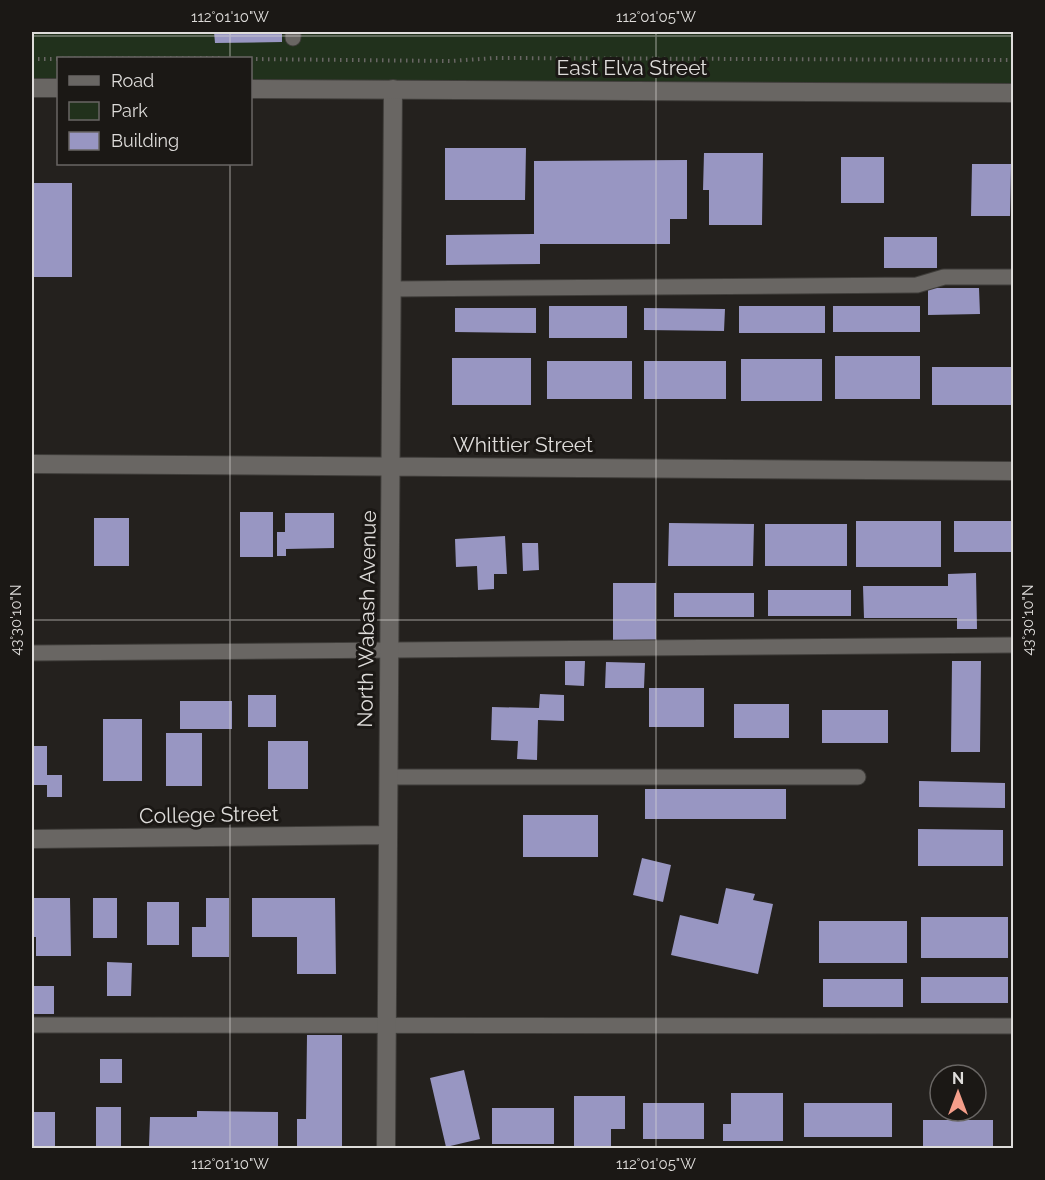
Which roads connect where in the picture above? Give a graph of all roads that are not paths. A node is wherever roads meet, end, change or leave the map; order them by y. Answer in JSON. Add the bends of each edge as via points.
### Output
{"nodes":[{"id":1,"x":32,"y":88,"type":"edge"},
{"id":2,"x":57,"y":88,"type":"edge"},
{"id":3,"x":252,"y":89,"type":"edge"},
{"id":4,"x":393,"y":89,"type":"junction"},
{"id":5,"x":1014,"y":93,"type":"edge"},
{"id":6,"x":1014,"y":277,"type":"edge"},
{"id":7,"x":392,"y":289,"type":"junction"},
{"id":8,"x":32,"y":464,"type":"edge"},
{"id":9,"x":391,"y":467,"type":"junction"},
{"id":10,"x":1014,"y":471,"type":"edge"},
{"id":11,"x":1014,"y":645,"type":"edge"},
{"id":12,"x":390,"y":651,"type":"junction"},
{"id":13,"x":32,"y":653,"type":"edge"},
{"id":14,"x":387,"y":777,"type":"junction"},
{"id":15,"x":858,"y":777,"type":"dead end"},
{"id":16,"x":387,"y":835,"type":"junction"},
{"id":17,"x":32,"y":839,"type":"edge"},
{"id":18,"x":32,"y":1025,"type":"edge"},
{"id":19,"x":387,"y":1025,"type":"junction"},
{"id":20,"x":1014,"y":1026,"type":"edge"},
{"id":21,"x":386,"y":1149,"type":"edge"}],
"edges":[{"from":1,"to":2,"type":"street"},
{"from":3,"to":4,"type":"street","name":"East Elva Street"},
{"from":4,"to":5,"type":"street","name":"East Elva Street"},
{"from":4,"to":7,"type":"street","name":"North Wabash Avenue"},
{"from":6,"to":7,"type":"lane","via":[[944,278],[917,285]]},
{"from":7,"to":9,"type":"street","name":"North Wabash Avenue"},
{"from":8,"to":9,"type":"street","name":"Whittier Street"},
{"from":9,"to":10,"type":"street","name":"Whittier Street"},
{"from":9,"to":12,"type":"street","name":"North Wabash Avenue"},
{"from":11,"to":12,"type":"lane"},
{"from":12,"to":13,"type":"lane"},
{"from":12,"to":14,"type":"street","name":"North Wabash Avenue"},
{"from":14,"to":15,"type":"lane"},
{"from":14,"to":16,"type":"street","name":"North Wabash Avenue"},
{"from":16,"to":17,"type":"street","name":"College Street"},
{"from":16,"to":19,"type":"street","name":"North Wabash Avenue"},
{"from":18,"to":19,"type":"lane"},
{"from":19,"to":20,"type":"lane"},
{"from":19,"to":21,"type":"street","name":"North Wabash Avenue"}]}
